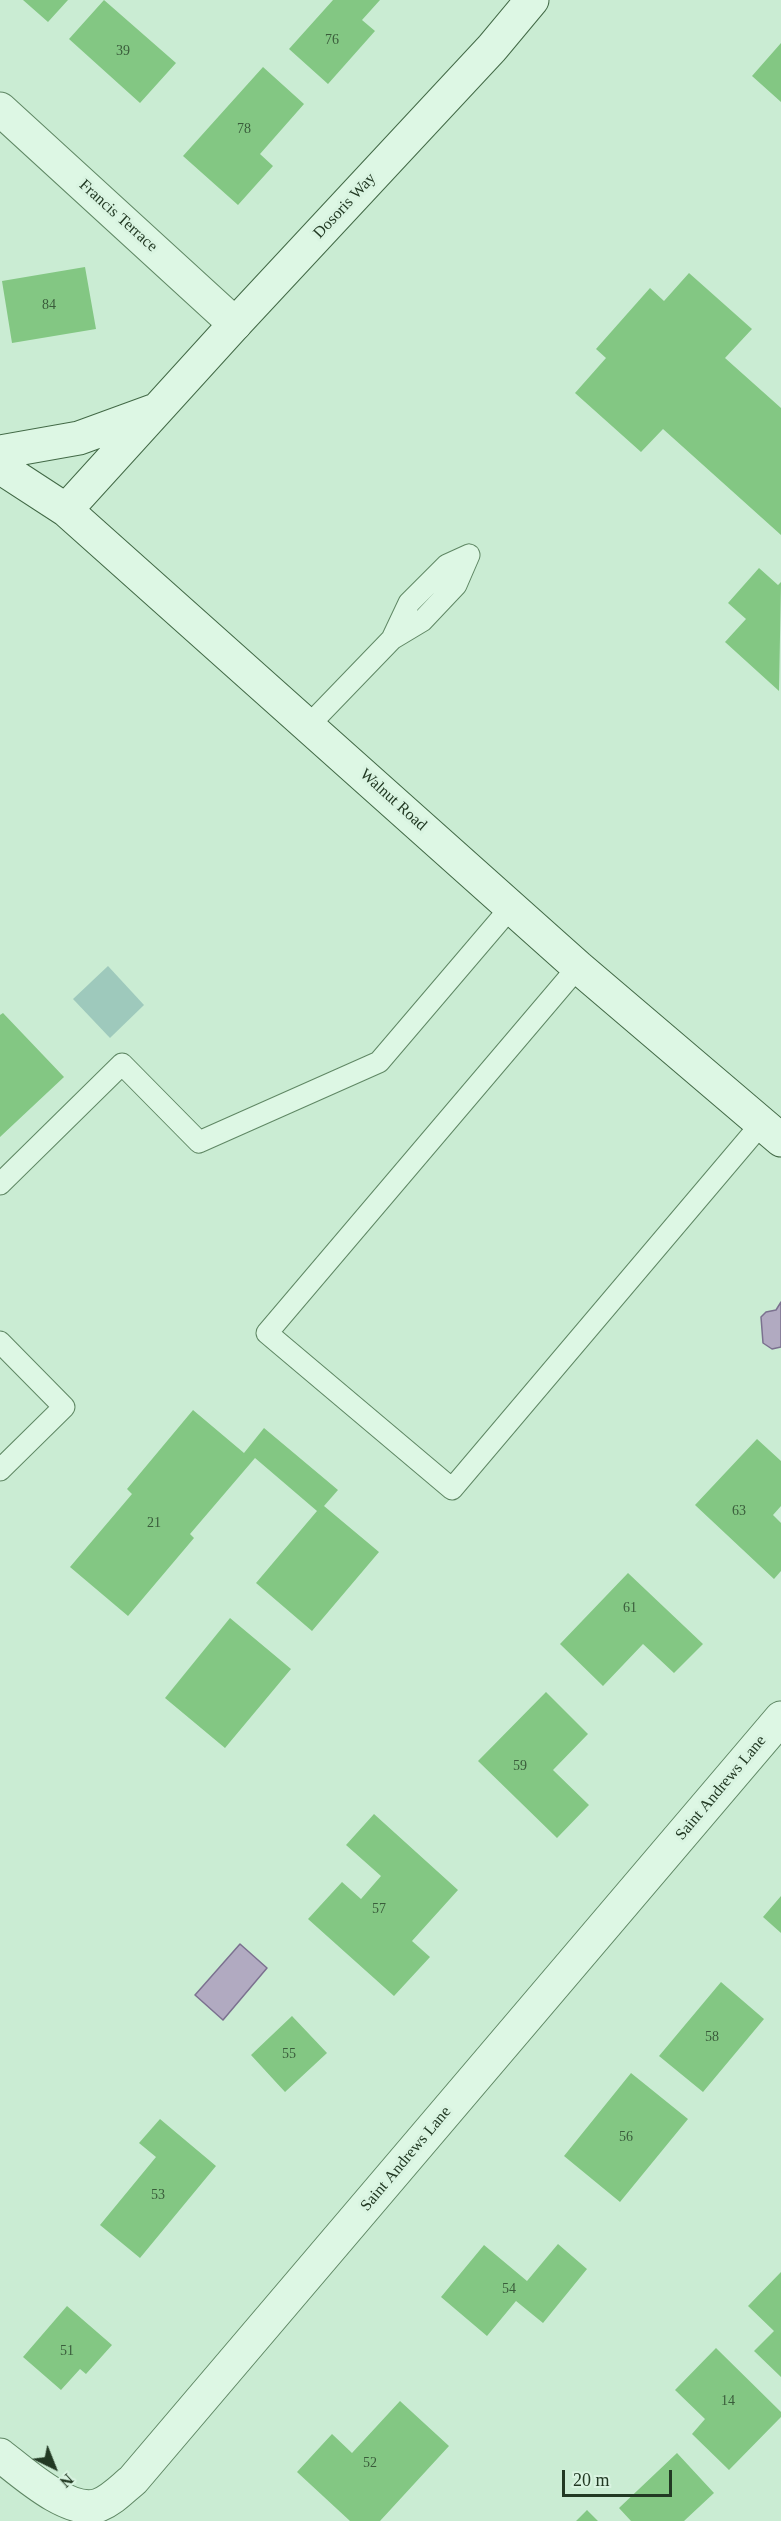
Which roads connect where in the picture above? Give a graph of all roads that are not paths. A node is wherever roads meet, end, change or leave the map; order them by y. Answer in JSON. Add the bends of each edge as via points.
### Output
{"nodes":[{"id":1,"x":532,"y":0,"type":"edge"},
{"id":2,"x":0,"y":110,"type":"edge"},
{"id":3,"x":235,"y":324,"type":"junction"},
{"id":4,"x":157,"y":410,"type":"junction"},
{"id":5,"x":0,"y":452,"type":"edge"},
{"id":6,"x":0,"y":467,"type":"edge"},
{"id":7,"x":66,"y":510,"type":"junction"},
{"id":8,"x":392,"y":639,"type":"dead end"},
{"id":9,"x":309,"y":725,"type":"junction"},
{"id":10,"x":512,"y":906,"type":"junction"},
{"id":11,"x":578,"y":967,"type":"junction"},
{"id":12,"x":773,"y":1126,"type":"edge"},
{"id":13,"x":0,"y":1184,"type":"edge"},
{"id":14,"x":0,"y":1342,"type":"edge"},
{"id":15,"x":0,"y":1470,"type":"edge"},
{"id":16,"x":781,"y":1718,"type":"edge"},
{"id":17,"x":0,"y":2455,"type":"edge"}],
"edges":[{"from":1,"to":3,"type":"street","name":"Dosoris Way"},
{"from":2,"to":3,"type":"street","name":"Francis Terrace"},
{"from":3,"to":4,"type":"street","name":"Dosoris Way"},
{"from":4,"to":5,"type":"street","name":"Dosoris Way","via":[[79,438]]},
{"from":4,"to":7,"type":"street","name":"Dosoris Way"},
{"from":6,"to":7,"type":"street","name":"Walnut Road"},
{"from":7,"to":9,"type":"street","name":"Walnut Road"},
{"from":8,"to":9,"type":"lane"},
{"from":9,"to":10,"type":"street","name":"Walnut Road"},
{"from":10,"to":11,"type":"street","name":"Walnut Road"},
{"from":10,"to":13,"type":"lane","via":[[379,1062],[199,1142],[122,1064]]},
{"from":11,"to":12,"type":"street","name":"Walnut Road"},
{"from":11,"to":12,"type":"lane","via":[[267,1333],[452,1489],[681,1218]]},
{"from":14,"to":15,"type":"lane","via":[[64,1407]]},
{"from":16,"to":17,"type":"street","name":"Saint Andrews Lane","via":[[133,2480],[96,2506],[72,2503],[50,2493]]}]}
